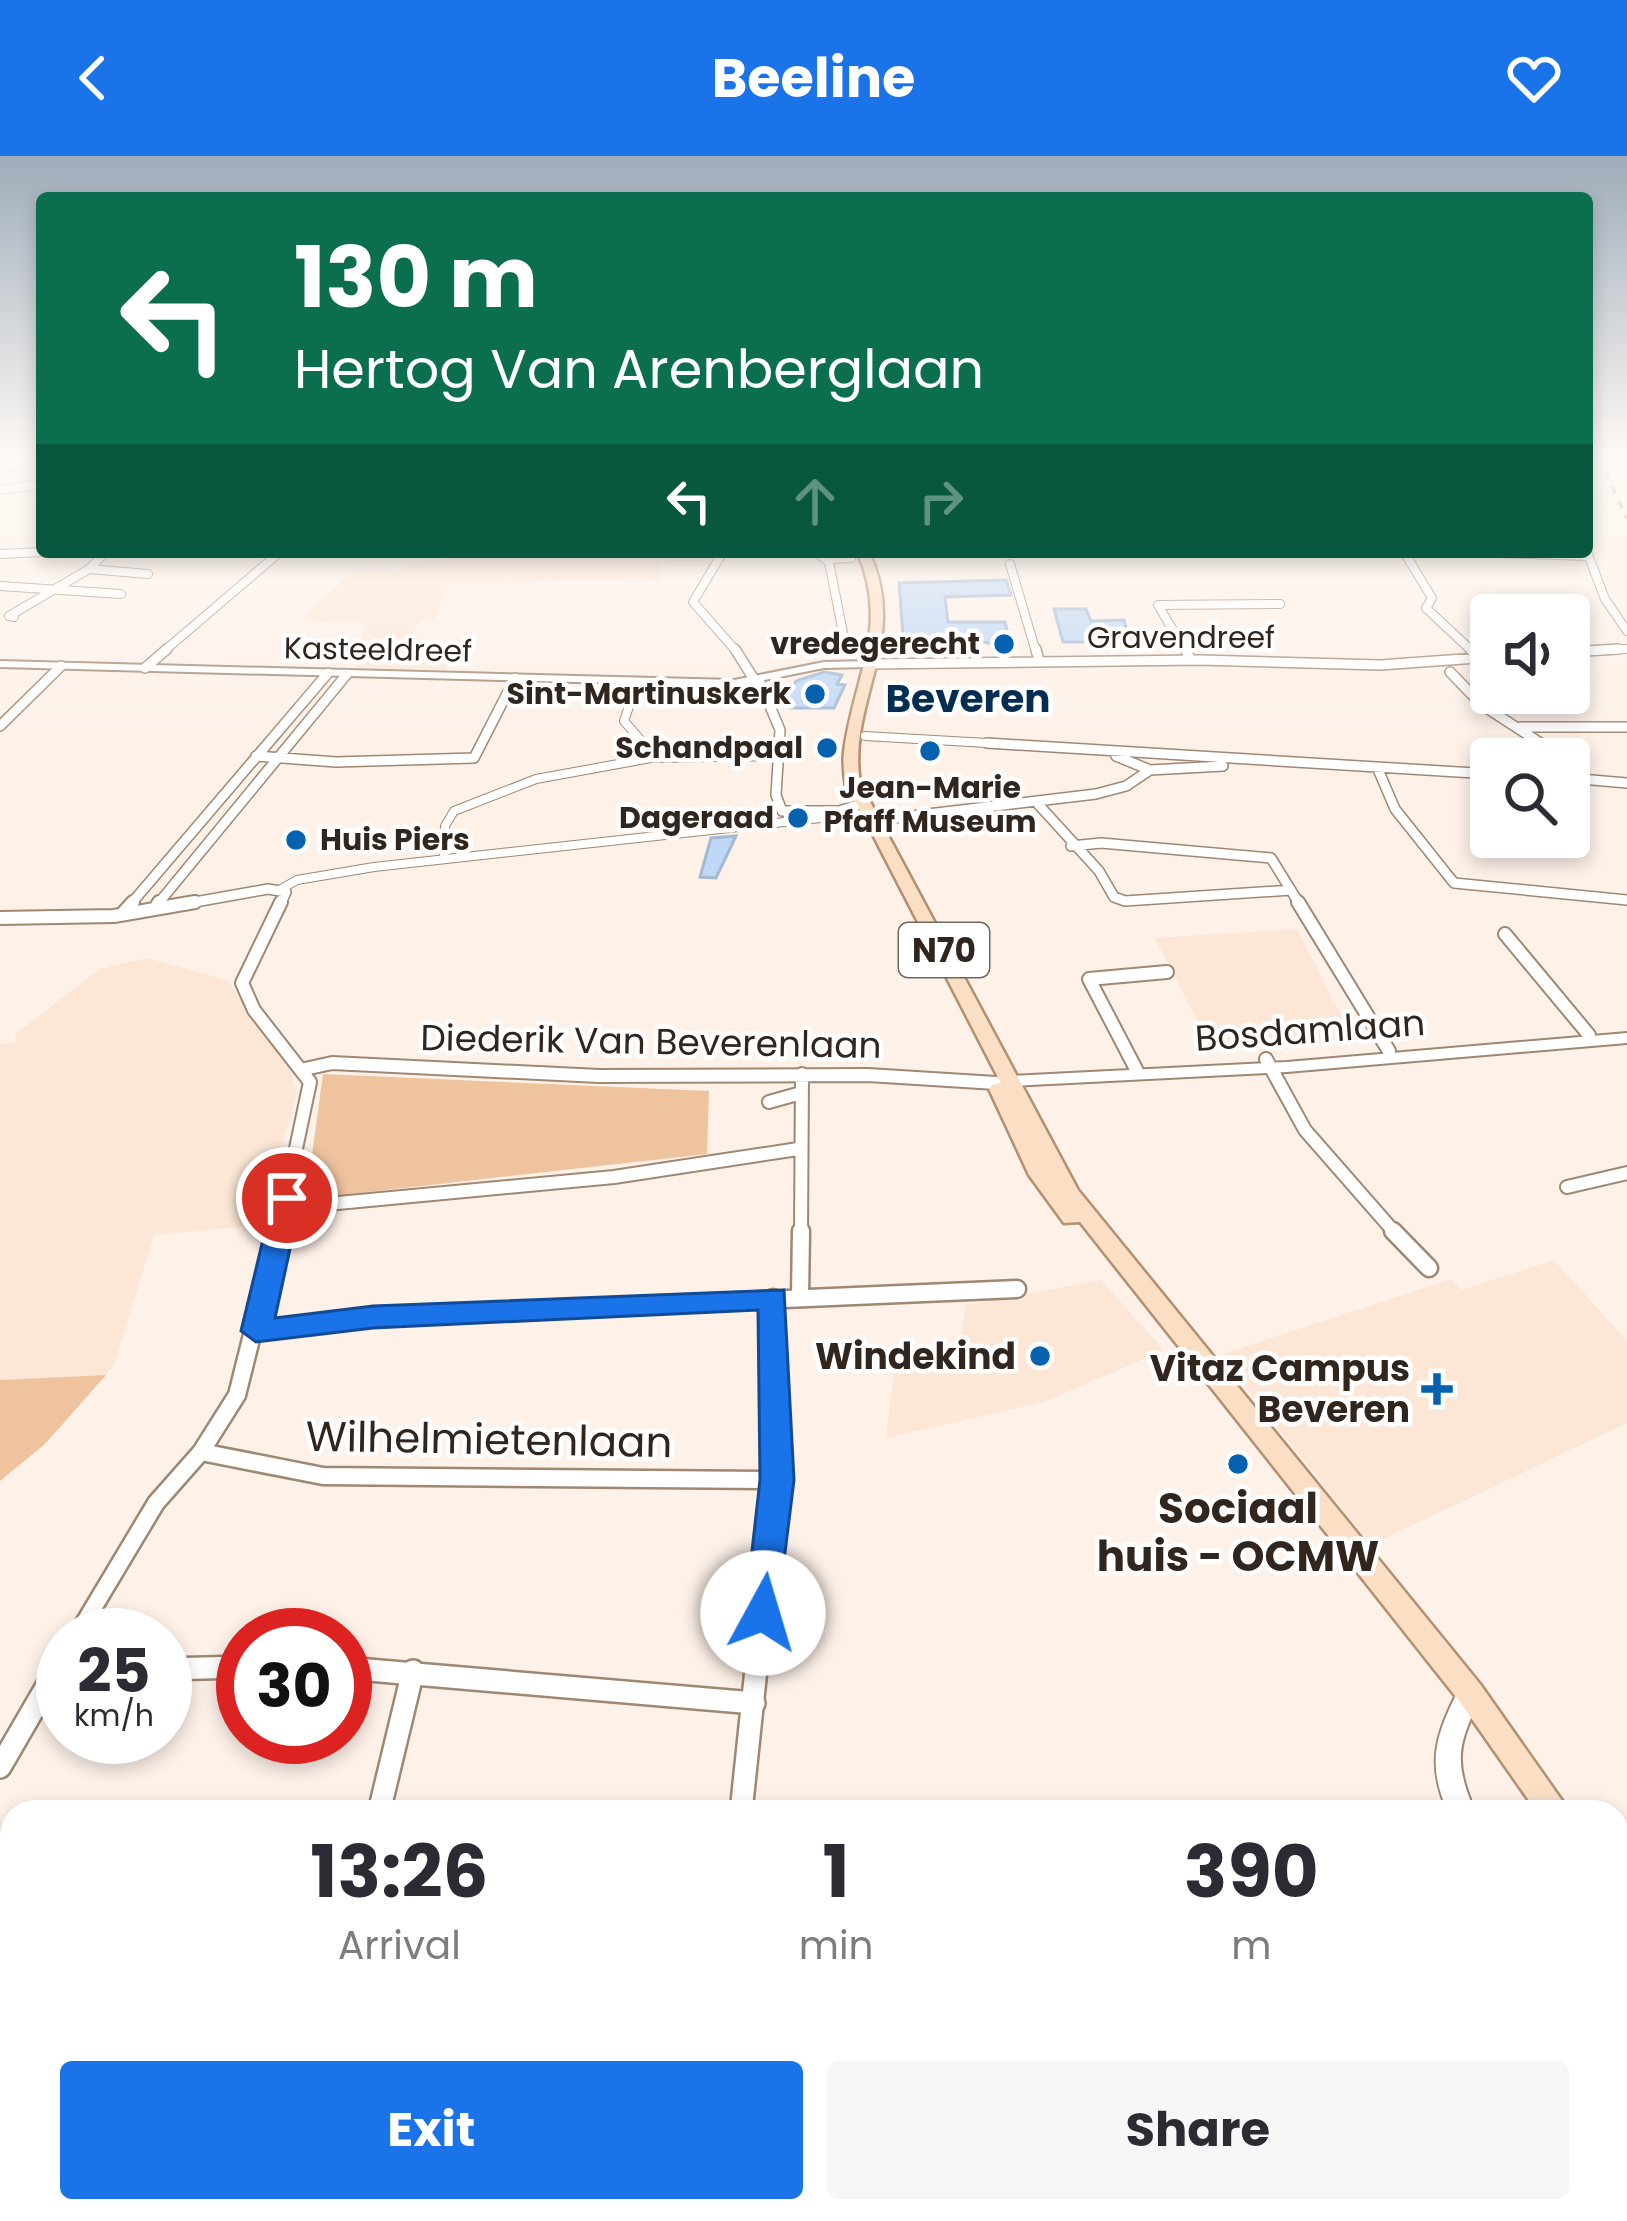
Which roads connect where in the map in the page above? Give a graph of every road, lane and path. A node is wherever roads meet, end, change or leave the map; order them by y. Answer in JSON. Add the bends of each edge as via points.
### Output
{"nodes":[{"id":1,"x":100,"y":558,"type":"edge"},
{"id":2,"x":273,"y":558,"type":"edge"},
{"id":3,"x":719,"y":558,"type":"edge"},
{"id":4,"x":833,"y":558,"type":"edge"},
{"id":5,"x":857,"y":558,"type":"edge"},
{"id":6,"x":1408,"y":558,"type":"edge"},
{"id":7,"x":1589,"y":558,"type":"edge"},
{"id":8,"x":828,"y":559,"type":"joint"},
{"id":9,"x":1010,"y":564,"type":"dead end"},
{"id":10,"x":89,"y":569,"type":"junction"},
{"id":11,"x":148,"y":574,"type":"dead end"},
{"id":12,"x":0,"y":586,"type":"edge"},
{"id":13,"x":60,"y":588,"type":"junction"},
{"id":14,"x":121,"y":594,"type":"dead end"},
{"id":15,"x":1280,"y":604,"type":"dead end"},
{"id":16,"x":14,"y":616,"type":"dead end"},
{"id":17,"x":1627,"y":631,"type":"edge"},
{"id":18,"x":846,"y":648,"type":"dead end"},
{"id":19,"x":1470,"y":650,"type":"edge"},
{"id":20,"x":1627,"y":650,"type":"edge"},
{"id":21,"x":1590,"y":651,"type":"edge"},
{"id":22,"x":1470,"y":659,"type":"edge"},
{"id":23,"x":1191,"y":660,"type":"junction"},
{"id":24,"x":1040,"y":661,"type":"junction"},
{"id":25,"x":0,"y":664,"type":"edge"},
{"id":26,"x":870,"y":664,"type":"junction"},
{"id":27,"x":61,"y":666,"type":"junction"},
{"id":28,"x":146,"y":668,"type":"junction"},
{"id":29,"x":1450,"y":671,"type":"dead end"},
{"id":30,"x":324,"y":678,"type":"junction"},
{"id":31,"x":514,"y":678,"type":"junction"},
{"id":32,"x":342,"y":679,"type":"junction"},
{"id":33,"x":757,"y":681,"type":"junction"},
{"id":34,"x":636,"y":688,"type":"junction"},
{"id":35,"x":0,"y":726,"type":"edge"},
{"id":36,"x":1521,"y":727,"type":"junction"},
{"id":37,"x":1627,"y":727,"type":"edge"},
{"id":38,"x":865,"y":736,"type":"dead end"},
{"id":39,"x":1536,"y":738,"type":"edge"},
{"id":40,"x":987,"y":743,"type":"joint"},
{"id":41,"x":1100,"y":751,"type":"junction"},
{"id":42,"x":652,"y":754,"type":"junction"},
{"id":43,"x":256,"y":756,"type":"junction"},
{"id":44,"x":778,"y":756,"type":"junction"},
{"id":45,"x":275,"y":758,"type":"junction"},
{"id":46,"x":1228,"y":759,"type":"junction"},
{"id":47,"x":1377,"y":767,"type":"junction"},
{"id":48,"x":1150,"y":770,"type":"junction"},
{"id":49,"x":1470,"y":772,"type":"edge"},
{"id":50,"x":1590,"y":780,"type":"edge"},
{"id":51,"x":1627,"y":783,"type":"edge"},
{"id":52,"x":1038,"y":804,"type":"junction"},
{"id":53,"x":780,"y":815,"type":"junction"},
{"id":54,"x":866,"y":815,"type":"junction"},
{"id":55,"x":1071,"y":846,"type":"junction"},
{"id":56,"x":445,"y":860,"type":"junction"},
{"id":57,"x":145,"y":888,"type":"junction"},
{"id":58,"x":166,"y":888,"type":"junction"},
{"id":59,"x":281,"y":889,"type":"junction"},
{"id":60,"x":1291,"y":890,"type":"junction"},
{"id":61,"x":1627,"y":900,"type":"edge"},
{"id":62,"x":156,"y":907,"type":"junction"},
{"id":63,"x":123,"y":913,"type":"junction"},
{"id":64,"x":0,"y":919,"type":"edge"},
{"id":65,"x":1505,"y":934,"type":"dead end"},
{"id":66,"x":1167,"y":971,"type":"dead end"},
{"id":67,"x":1589,"y":1035,"type":"junction"},
{"id":68,"x":1627,"y":1035,"type":"edge"},
{"id":69,"x":1483,"y":1047,"type":"junction"},
{"id":70,"x":1389,"y":1052,"type":"junction"},
{"id":71,"x":1268,"y":1063,"type":"junction"},
{"id":72,"x":305,"y":1069,"type":"junction"},
{"id":73,"x":1137,"y":1071,"type":"junction"},
{"id":74,"x":802,"y":1074,"type":"junction"},
{"id":75,"x":1004,"y":1082,"type":"junction"},
{"id":76,"x":801,"y":1093,"type":"junction"},
{"id":77,"x":769,"y":1102,"type":"dead end"},
{"id":78,"x":798,"y":1149,"type":"junction"},
{"id":79,"x":1627,"y":1173,"type":"edge"},
{"id":80,"x":1567,"y":1187,"type":"dead end"},
{"id":81,"x":284,"y":1208,"type":"junction"},
{"id":82,"x":1429,"y":1268,"type":"dead end"},
{"id":83,"x":1017,"y":1289,"type":"dead end"},
{"id":84,"x":800,"y":1297,"type":"junction"},
{"id":85,"x":773,"y":1298,"type":"junction"},
{"id":86,"x":256,"y":1331,"type":"junction"},
{"id":87,"x":201,"y":1452,"type":"junction"},
{"id":88,"x":777,"y":1480,"type":"junction"},
{"id":89,"x":93,"y":1608,"type":"edge"},
{"id":90,"x":372,"y":1669,"type":"edge"},
{"id":91,"x":413,"y":1671,"type":"junction"},
{"id":92,"x":1470,"y":1694,"type":"junction"},
{"id":93,"x":754,"y":1702,"type":"junction"},
{"id":94,"x":36,"y":1707,"type":"edge"},
{"id":95,"x":0,"y":1767,"type":"edge"},
{"id":96,"x":382,"y":1800,"type":"edge"},
{"id":97,"x":742,"y":1800,"type":"edge"},
{"id":98,"x":1457,"y":1800,"type":"edge"},
{"id":99,"x":1546,"y":1800,"type":"edge"}],
"edges":[{"from":1,"to":10,"type":"street"},
{"from":2,"to":28,"type":"street"},
{"from":3,"to":33,"type":"street","via":[[693,602]]},
{"from":4,"to":8,"type":"street"},
{"from":5,"to":26,"type":"main road","number":"N70","via":[[875,624]]},
{"from":6,"to":19,"type":"street","via":[[1432,598],[1426,608]]},
{"from":7,"to":17,"type":"street"},
{"from":8,"to":18,"type":"street"},
{"from":9,"to":24,"type":"street"},
{"from":10,"to":11,"type":"street"},
{"from":10,"to":13,"type":"street"},
{"from":12,"to":13,"type":"street"},
{"from":13,"to":14,"type":"street"},
{"from":13,"to":16,"type":"street"},
{"from":15,"to":23,"type":"street","via":[[1158,604]]},
{"from":20,"to":21,"type":"street"},
{"from":22,"to":23,"type":"street","name":"Gravendreef"},
{"from":23,"to":24,"type":"street","name":"Gravendreef"},
{"from":24,"to":26,"type":"street","name":"Gravendreef"},
{"from":25,"to":27,"type":"street","name":"Kasteeldreef"},
{"from":26,"to":33,"type":"street","name":"Kasteeldreef"},
{"from":26,"to":54,"type":"main road","number":"N70","via":[[850,759]]},
{"from":27,"to":28,"type":"street","name":"Kasteeldreef"},
{"from":27,"to":35,"type":"street"},
{"from":28,"to":30,"type":"street","name":"Kasteeldreef"},
{"from":29,"to":36,"type":"street","via":[[1474,699]]},
{"from":30,"to":32,"type":"street","name":"Kasteeldreef"},
{"from":30,"to":43,"type":"street"},
{"from":31,"to":32,"type":"street","name":"Kasteeldreef"},
{"from":31,"to":34,"type":"street","name":"Kasteeldreef"},
{"from":31,"to":45,"type":"street","via":[[474,758]]},
{"from":32,"to":45,"type":"street"},
{"from":33,"to":34,"type":"street","name":"Kasteeldreef"},
{"from":33,"to":44,"type":"street","via":[[781,730]]},
{"from":34,"to":42,"type":"street","via":[[624,721]]},
{"from":36,"to":37,"type":"street"},
{"from":36,"to":39,"type":"street"},
{"from":38,"to":40,"type":"street"},
{"from":40,"to":41,"type":"street"},
{"from":41,"to":46,"type":"street"},
{"from":41,"to":48,"type":"street"},
{"from":42,"to":44,"type":"street"},
{"from":42,"to":56,"type":"street","via":[[598,761],[454,811],[445,826]]},
{"from":43,"to":45,"type":"street"},
{"from":43,"to":57,"type":"street"},
{"from":44,"to":53,"type":"street"},
{"from":45,"to":58,"type":"street"},
{"from":46,"to":47,"type":"street"},
{"from":46,"to":48,"type":"street"},
{"from":47,"to":49,"type":"street"},
{"from":47,"to":61,"type":"street","via":[[1395,809],[1454,883]]},
{"from":48,"to":52,"type":"street","via":[[1111,791]]},
{"from":50,"to":51,"type":"street"},
{"from":52,"to":54,"type":"street"},
{"from":52,"to":55,"type":"street"},
{"from":53,"to":54,"type":"street"},
{"from":53,"to":56,"type":"street"},
{"from":54,"to":75,"type":"main road","number":"N70"},
{"from":55,"to":60,"type":"street","via":[[1260,854]]},
{"from":55,"to":60,"type":"street","via":[[1125,901]]},
{"from":56,"to":59,"type":"street"},
{"from":57,"to":58,"type":"street"},
{"from":57,"to":63,"type":"street"},
{"from":58,"to":62,"type":"street"},
{"from":59,"to":62,"type":"street"},
{"from":59,"to":72,"type":"street","via":[[287,896],[242,983]]},
{"from":60,"to":70,"type":"street"},
{"from":62,"to":63,"type":"street"},
{"from":63,"to":64,"type":"street"},
{"from":65,"to":67,"type":"street"},
{"from":66,"to":73,"type":"street","via":[[1090,979]]},
{"from":67,"to":68,"type":"street","name":"Bosdamlaan"},
{"from":67,"to":69,"type":"street","name":"Bosdamlaan"},
{"from":68,"to":69,"type":"street","name":"Bosdamlaan"},
{"from":69,"to":70,"type":"street","name":"Bosdamlaan"},
{"from":69,"to":71,"type":"street","name":"Bosdamlaan"},
{"from":70,"to":71,"type":"street","name":"Bosdamlaan"},
{"from":71,"to":73,"type":"street","name":"Bosdamlaan"},
{"from":71,"to":82,"type":"street","via":[[1348,1185]]},
{"from":72,"to":74,"type":"street","name":"Diederik Van Beverenlaan"},
{"from":72,"to":81,"type":"street","via":[[308,1104]]},
{"from":73,"to":75,"type":"street","name":"Bosdamlaan"},
{"from":74,"to":75,"type":"street","name":"Diederik Van Beverenlaan"},
{"from":74,"to":76,"type":"street"},
{"from":75,"to":92,"type":"main road","number":"N70","via":[[1056,1200],[1144,1290]]},
{"from":76,"to":77,"type":"street"},
{"from":76,"to":78,"type":"street"},
{"from":78,"to":81,"type":"street","via":[[614,1177]]},
{"from":78,"to":84,"type":"street"},
{"from":79,"to":80,"type":"street"},
{"from":81,"to":86,"type":"street"},
{"from":83,"to":84,"type":"street"},
{"from":84,"to":85,"type":"street"},
{"from":85,"to":86,"type":"street","via":[[373,1317]]},
{"from":85,"to":88,"type":"street"},
{"from":86,"to":87,"type":"street","via":[[237,1395]]},
{"from":87,"to":88,"type":"street","name":"Wilhelmietenlaan","via":[[323,1477]]},
{"from":87,"to":89,"type":"street","via":[[155,1504]]},
{"from":88,"to":93,"type":"street"},
{"from":90,"to":91,"type":"street"},
{"from":91,"to":93,"type":"street"},
{"from":91,"to":96,"type":"street"},
{"from":92,"to":98,"type":"street","via":[[1446,1740],[1444,1770]]},
{"from":92,"to":99,"type":"main road","number":"N70"},
{"from":93,"to":97,"type":"street"},
{"from":94,"to":95,"type":"street"}]}
